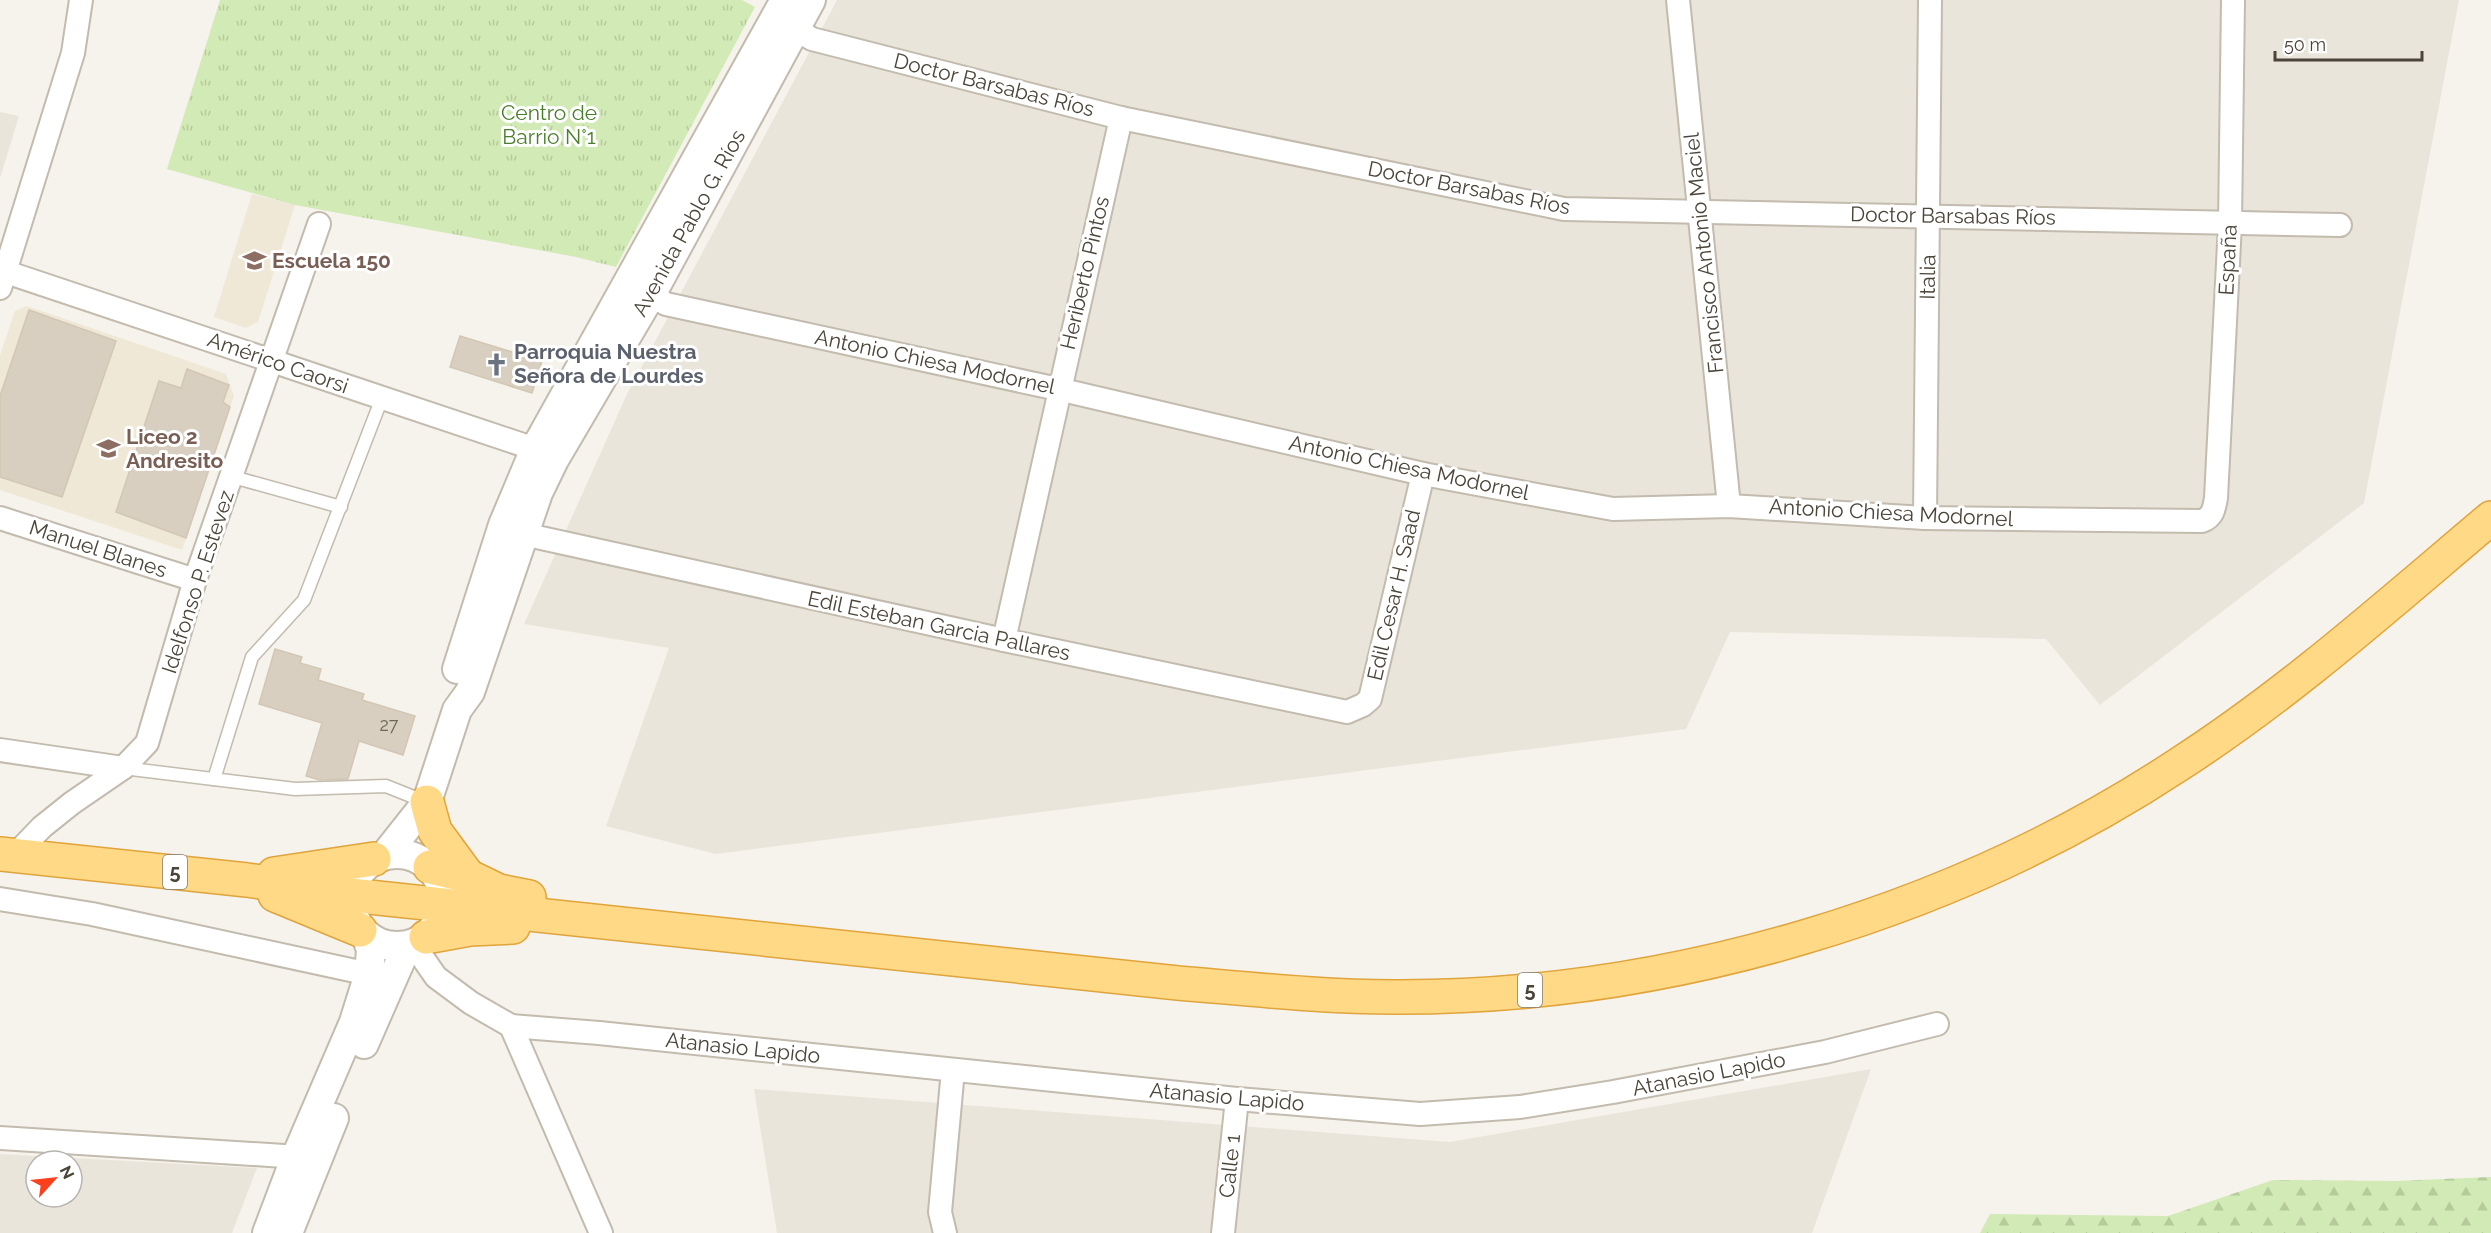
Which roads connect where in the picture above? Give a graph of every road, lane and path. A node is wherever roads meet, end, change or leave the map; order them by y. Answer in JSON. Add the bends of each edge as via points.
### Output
{"nodes":[{"id":1,"x":81,"y":0,"type":"edge"},
{"id":2,"x":785,"y":0,"type":"edge"},
{"id":3,"x":811,"y":0,"type":"edge"},
{"id":4,"x":1678,"y":0,"type":"edge"},
{"id":5,"x":1930,"y":0,"type":"edge"},
{"id":6,"x":2233,"y":0,"type":"edge"},
{"id":7,"x":795,"y":29,"type":"junction"},
{"id":8,"x":1120,"y":118,"type":"junction"},
{"id":9,"x":1701,"y":212,"type":"junction"},
{"id":10,"x":1929,"y":215,"type":"junction"},
{"id":11,"x":319,"y":224,"type":"dead end"},
{"id":12,"x":2230,"y":224,"type":"junction"},
{"id":13,"x":2340,"y":225,"type":"dead end"},
{"id":14,"x":2,"y":277,"type":"edge"},
{"id":15,"x":640,"y":288,"type":"junction"},
{"id":16,"x":273,"y":360,"type":"junction"},
{"id":17,"x":1058,"y":389,"type":"junction"},
{"id":18,"x":382,"y":398,"type":"junction"},
{"id":19,"x":545,"y":454,"type":"junction"},
{"id":20,"x":1423,"y":474,"type":"junction"},
{"id":21,"x":232,"y":477,"type":"junction"},
{"id":22,"x":1729,"y":506,"type":"junction"},
{"id":23,"x":341,"y":507,"type":"junction"},
{"id":24,"x":0,"y":518,"type":"edge"},
{"id":25,"x":1925,"y":518,"type":"junction"},
{"id":26,"x":2208,"y":518,"type":"joint"},
{"id":27,"x":2491,"y":518,"type":"edge"},
{"id":28,"x":523,"y":534,"type":"junction"},
{"id":29,"x":195,"y":580,"type":"junction"},
{"id":30,"x":1004,"y":640,"type":"junction"},
{"id":31,"x":1355,"y":709,"type":"joint"},
{"id":32,"x":458,"y":710,"type":"junction"},
{"id":33,"x":0,"y":750,"type":"edge"},
{"id":34,"x":123,"y":768,"type":"junction"},
{"id":35,"x":214,"y":779,"type":"junction"},
{"id":36,"x":427,"y":802,"type":"junction"},
{"id":37,"x":7,"y":854,"type":"edge"},
{"id":38,"x":379,"y":857,"type":"junction"},
{"id":39,"x":430,"y":867,"type":"junction"},
{"id":40,"x":468,"y":876,"type":"junction"},
{"id":41,"x":247,"y":880,"type":"junction"},
{"id":42,"x":350,"y":895,"type":"junction"},
{"id":43,"x":0,"y":899,"type":"edge"},
{"id":44,"x":443,"y":903,"type":"junction"},
{"id":45,"x":586,"y":919,"type":"junction"},
{"id":46,"x":363,"y":932,"type":"junction"},
{"id":47,"x":415,"y":943,"type":"junction"},
{"id":48,"x":369,"y":974,"type":"junction"},
{"id":49,"x":1936,"y":1024,"type":"dead end"},
{"id":50,"x":363,"y":1025,"type":"junction"},
{"id":51,"x":511,"y":1026,"type":"junction"},
{"id":52,"x":953,"y":1070,"type":"junction"},
{"id":53,"x":1237,"y":1099,"type":"junction"},
{"id":54,"x":0,"y":1138,"type":"edge"},
{"id":55,"x":305,"y":1163,"type":"junction"},
{"id":56,"x":267,"y":1233,"type":"edge"},
{"id":57,"x":288,"y":1233,"type":"edge"},
{"id":58,"x":602,"y":1233,"type":"edge"},
{"id":59,"x":945,"y":1233,"type":"edge"},
{"id":60,"x":1223,"y":1233,"type":"edge"}],
"edges":[{"from":1,"to":14,"type":"street","via":[[73,53]]},
{"from":2,"to":15,"type":"street","name":"Avenida Pablo G. Ríos"},
{"from":3,"to":7,"type":"street","name":"Avenida Pablo G. Ríos"},
{"from":4,"to":9,"type":"street","name":"Francisco Antonio Maciel"},
{"from":5,"to":10,"type":"street","name":"Italia"},
{"from":6,"to":12,"type":"street","name":"España"},
{"from":7,"to":8,"type":"street","name":"Doctor Barsabas Ríos","via":[[812,39]]},
{"from":7,"to":15,"type":"street","name":"Avenida Pablo G. Ríos"},
{"from":8,"to":9,"type":"street","name":"Doctor Barsabas Ríos","via":[[1564,209]]},
{"from":8,"to":17,"type":"street","name":"Heriberto Pintos"},
{"from":9,"to":10,"type":"street","name":"Doctor Barsabas Ríos"},
{"from":9,"to":22,"type":"street","name":"Francisco Antonio Maciel"},
{"from":10,"to":12,"type":"street","name":"Doctor Barsabas Ríos"},
{"from":10,"to":25,"type":"street","name":"Italia"},
{"from":11,"to":16,"type":"street","name":"Idelfonso P. Estevez"},
{"from":12,"to":13,"type":"street","name":"Doctor Barsabas Ríos"},
{"from":12,"to":26,"type":"street","name":"España","via":[[2216,498]]},
{"from":14,"to":16,"type":"street","name":"Américo Caorsi"},
{"from":15,"to":17,"type":"street","name":"Antonio Chiesa Modornel","via":[[666,304]]},
{"from":15,"to":19,"type":"street","name":"Avenida Pablo G. Ríos"},
{"from":16,"to":18,"type":"street","name":"Américo Caorsi"},
{"from":16,"to":21,"type":"street","name":"Idelfonso P. Estevez"},
{"from":17,"to":20,"type":"street","name":"Antonio Chiesa Modornel"},
{"from":17,"to":30,"type":"street","name":"Heriberto Pintos"},
{"from":18,"to":19,"type":"street","name":"Américo Caorsi"},
{"from":18,"to":23,"type":"lane"},
{"from":19,"to":28,"type":"street","name":"Avenida Pablo G. Ríos","via":[[538,493]]},
{"from":19,"to":32,"type":"street","name":"Avenida Pablo G. Ríos","via":[[503,525],[452,684]]},
{"from":20,"to":22,"type":"street","name":"Antonio Chiesa Modornel","via":[[1613,509]]},
{"from":20,"to":31,"type":"street","name":"Edil Cesar H. Saad","via":[[1370,699]]},
{"from":21,"to":23,"type":"lane"},
{"from":21,"to":29,"type":"street","name":"Idelfonso P. Estevez"},
{"from":22,"to":25,"type":"street","name":"Antonio Chiesa Modornel"},
{"from":23,"to":35,"type":"lane","via":[[304,600],[252,657]]},
{"from":24,"to":29,"type":"street","name":"Manuel Blanes"},
{"from":25,"to":26,"type":"street","name":"Antonio Chiesa Modornel","via":[[2194,522]]},
{"from":27,"to":45,"type":"highway","number":"5","via":[[2337,648],[2227,732],[2126,798],[2032,848],[1928,894],[1797,939],[1690,966],[1502,993],[1352,996],[1178,983]]},
{"from":28,"to":30,"type":"street","name":"Edil Esteban Garcia Pallares"},
{"from":28,"to":32,"type":"street","name":"Avenida Pablo G. Ríos","via":[[470,692]]},
{"from":29,"to":34,"type":"street","name":"Idelfonso P. Estevez","via":[[147,743]]},
{"from":30,"to":31,"type":"street","name":"Edil Esteban Garcia Pallares","via":[[1336,710]]},
{"from":32,"to":36,"type":"street","name":"Avenida Pablo G. Ríos"},
{"from":33,"to":34,"type":"street"},
{"from":34,"to":35,"type":"lane"},
{"from":34,"to":37,"type":"street","name":"Idelfonso P. Estevez"},
{"from":35,"to":36,"type":"lane","via":[[295,789],[386,786]]},
{"from":36,"to":38,"type":"street","name":"Avenida Pablo G. Ríos"},
{"from":36,"to":39,"type":"street","name":"Avenida Pablo G. Ríos"},
{"from":36,"to":40,"type":"highway","via":[[435,831]]},
{"from":37,"to":41,"type":"highway","number":"5"},
{"from":38,"to":39,"type":"street","via":[[401,854]]},
{"from":38,"to":41,"type":"highway"},
{"from":38,"to":42,"type":"street","name":"Avenida Pablo G. Ríos","via":[[358,874]]},
{"from":39,"to":40,"type":"highway"},
{"from":39,"to":44,"type":"street","via":[[441,884]]},
{"from":40,"to":45,"type":"highway","via":[[499,891],[549,901]]},
{"from":41,"to":42,"type":"highway","number":"5"},
{"from":41,"to":46,"type":"highway","via":[[284,901]]},
{"from":42,"to":44,"type":"highway","number":"5"},
{"from":42,"to":46,"type":"street","via":[[352,913]]},
{"from":43,"to":48,"type":"street","via":[[92,914]]},
{"from":44,"to":45,"type":"highway","number":"5"},
{"from":44,"to":47,"type":"street","via":[[441,916]]},
{"from":45,"to":47,"type":"highway","via":[[543,927],[470,929]]},
{"from":46,"to":47,"type":"street","via":[[385,946]]},
{"from":46,"to":48,"type":"street","via":[[371,950]]},
{"from":47,"to":50,"type":"street"},
{"from":47,"to":51,"type":"street","via":[[436,977]]},
{"from":48,"to":50,"type":"street"},
{"from":49,"to":53,"type":"street","name":"Atanasio Lapido","via":[[1825,1052],[1520,1107],[1420,1114]]},
{"from":50,"to":55,"type":"street"},
{"from":51,"to":52,"type":"street","name":"Atanasio Lapido"},
{"from":51,"to":58,"type":"street"},
{"from":52,"to":53,"type":"street","name":"Atanasio Lapido"},
{"from":52,"to":59,"type":"street","via":[[940,1204]]},
{"from":53,"to":60,"type":"street","name":"Calle 1"},
{"from":54,"to":55,"type":"street","via":[[284,1156]]},
{"from":55,"to":56,"type":"street"},
{"from":55,"to":57,"type":"street"}]}
